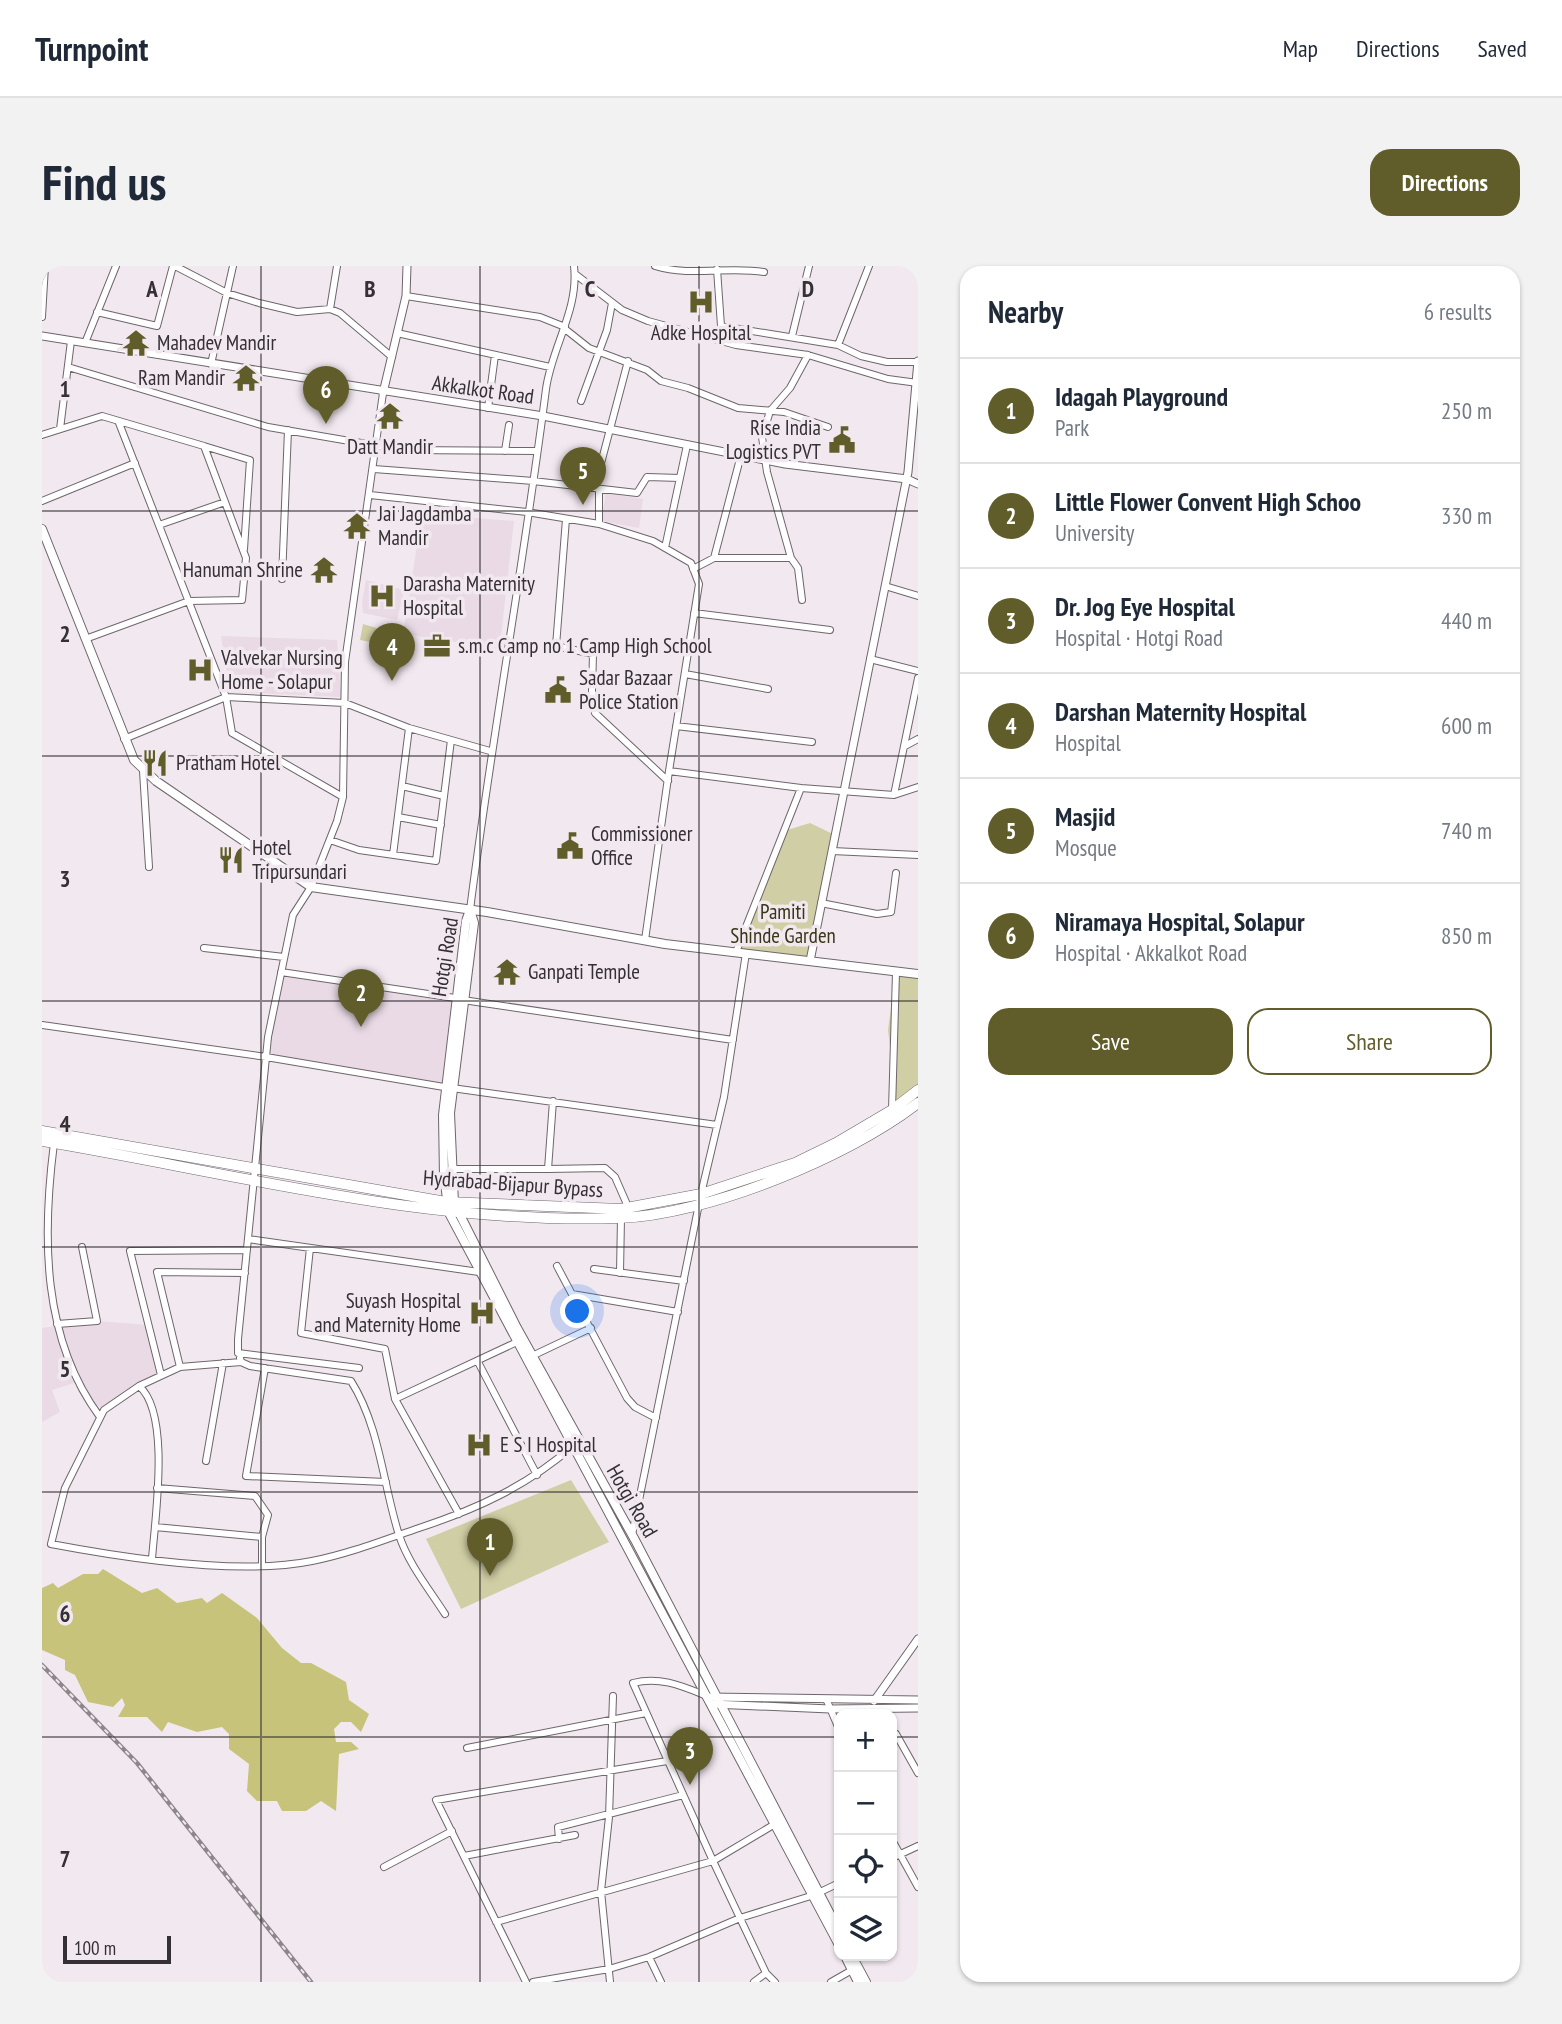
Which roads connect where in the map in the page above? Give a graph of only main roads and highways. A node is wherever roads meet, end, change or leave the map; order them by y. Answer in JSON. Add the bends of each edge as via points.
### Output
{"nodes":[{"id":1,"x":42,"y":529,"type":"edge"},
{"id":2,"x":470,"y":910,"type":"junction"},
{"id":3,"x":918,"y":974,"type":"edge"},
{"id":4,"x":448,"y":1087,"type":"junction"},
{"id":5,"x":918,"y":1090,"type":"edge"},
{"id":6,"x":918,"y":1103,"type":"edge"},
{"id":7,"x":42,"y":1131,"type":"edge"},
{"id":8,"x":42,"y":1141,"type":"edge"},
{"id":9,"x":254,"y":1173,"type":"junction"},
{"id":10,"x":700,"y":1200,"type":"junction"},
{"id":11,"x":452,"y":1208,"type":"junction"},
{"id":12,"x":714,"y":1700,"type":"junction"},
{"id":13,"x":817,"y":1894,"type":"junction"},
{"id":14,"x":834,"y":1923,"type":"edge"},
{"id":15,"x":834,"y":1933,"type":"edge"},
{"id":16,"x":848,"y":1961,"type":"edge"},
{"id":17,"x":855,"y":1961,"type":"edge"},
{"id":18,"x":858,"y":1982,"type":"edge"},
{"id":19,"x":866,"y":1982,"type":"edge"}],
"edges":[{"from":1,"to":2,"type":"main road","via":[[124,739],[143,771],[311,887]]},
{"from":2,"to":3,"type":"main road","via":[[645,940]]},
{"from":2,"to":4,"type":"main road","name":"Hotgi Road","via":[[474,923]]},
{"from":4,"to":11,"type":"main road","name":"Hotgi Road"},
{"from":4,"to":11,"type":"main road","name":"Hotgi Road"},
{"from":5,"to":10,"type":"main road","name":"Hydrabad-Bijapur Bypass","via":[[836,1143]]},
{"from":6,"to":10,"type":"main road","via":[[836,1155]]},
{"from":7,"to":9,"type":"main road","name":"Hydrabad-Bijapur Bypass"},
{"from":8,"to":9,"type":"main road"},
{"from":9,"to":11,"type":"main road","name":"Hydrabad-Bijapur Bypass"},
{"from":10,"to":11,"type":"main road","name":"Hydrabad-Bijapur Bypass","via":[[629,1209]]},
{"from":10,"to":11,"type":"main road","via":[[621,1218]]},
{"from":11,"to":12,"type":"main road","name":"Hotgi Road","via":[[632,1535]]},
{"from":11,"to":12,"type":"main road","name":"Hotgi Road","via":[[479,1272]]},
{"from":12,"to":13,"type":"main road","name":"Hotgi Road"},
{"from":12,"to":13,"type":"main road","name":"Hotgi Road","via":[[775,1824]]},
{"from":13,"to":14,"type":"main road","name":"Hotgi Road"},
{"from":13,"to":15,"type":"main road","name":"Hotgi Road"},
{"from":16,"to":18,"type":"main road"},
{"from":17,"to":19,"type":"main road"}]}
